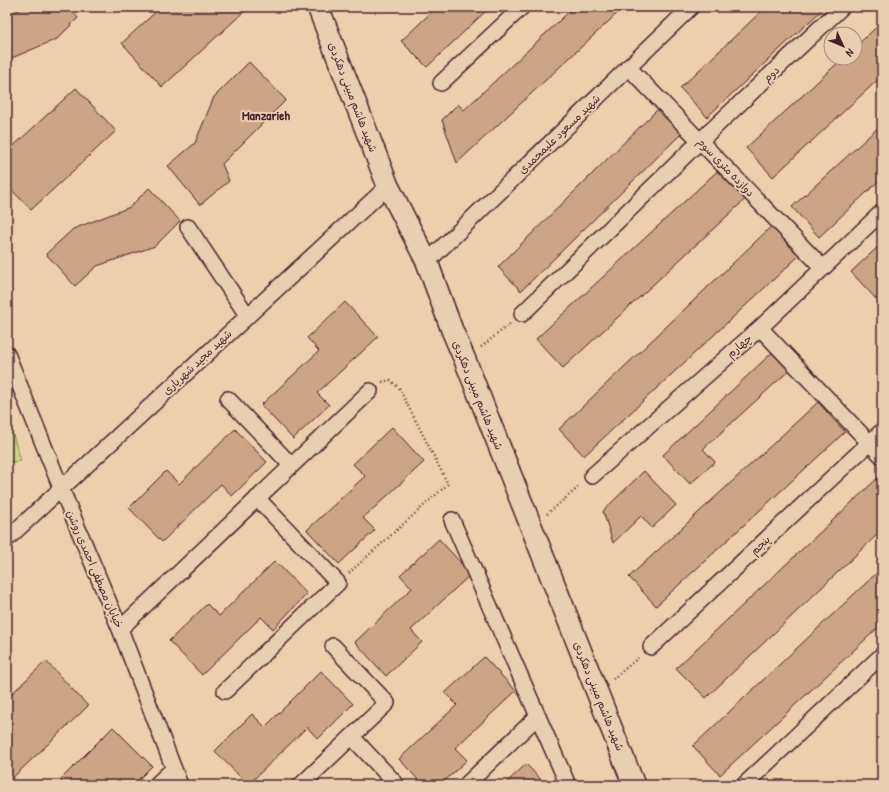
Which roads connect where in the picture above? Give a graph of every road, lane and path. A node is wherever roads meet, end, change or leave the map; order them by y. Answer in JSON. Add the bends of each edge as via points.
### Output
{"nodes":[{"id":1,"x":318,"y":7,"type":"edge"},
{"id":2,"x":522,"y":7,"type":"edge"},
{"id":3,"x":691,"y":7,"type":"edge"},
{"id":4,"x":842,"y":7,"type":"edge"},
{"id":5,"x":628,"y":67,"type":"junction"},
{"id":6,"x":441,"y":83,"type":"dead end"},
{"id":7,"x":700,"y":140,"type":"junction"},
{"id":8,"x":388,"y":186,"type":"junction"},
{"id":9,"x":882,"y":212,"type":"edge"},
{"id":10,"x":188,"y":227,"type":"dead end"},
{"id":11,"x":427,"y":262,"type":"junction"},
{"id":12,"x":823,"y":268,"type":"junction"},
{"id":13,"x":522,"y":314,"type":"joint"},
{"id":14,"x":247,"y":315,"type":"junction"},
{"id":15,"x":760,"y":328,"type":"junction"},
{"id":16,"x":7,"y":354,"type":"edge"},
{"id":17,"x":465,"y":360,"type":"junction"},
{"id":18,"x":370,"y":390,"type":"joint"},
{"id":19,"x":228,"y":399,"type":"dead end"},
{"id":20,"x":882,"y":431,"type":"edge"},
{"id":21,"x":869,"y":443,"type":"junction"},
{"id":22,"x":882,"y":456,"type":"edge"},
{"id":23,"x":291,"y":466,"type":"junction"},
{"id":24,"x":592,"y":476,"type":"joint"},
{"id":25,"x":61,"y":488,"type":"junction"},
{"id":26,"x":258,"y":498,"type":"junction"},
{"id":27,"x":452,"y":520,"type":"dead end"},
{"id":28,"x":531,"y":527,"type":"junction"},
{"id":29,"x":7,"y":538,"type":"edge"},
{"id":30,"x":338,"y":583,"type":"junction"},
{"id":31,"x":120,"y":629,"type":"junction"},
{"id":32,"x":333,"y":646,"type":"dead end"},
{"id":33,"x":650,"y":647,"type":"joint"},
{"id":34,"x":882,"y":655,"type":"edge"},
{"id":35,"x":225,"y":691,"type":"dead end"},
{"id":36,"x":597,"y":692,"type":"junction"},
{"id":37,"x":538,"y":716,"type":"junction"},
{"id":38,"x":352,"y":737,"type":"junction"},
{"id":39,"x":173,"y":769,"type":"junction"},
{"id":40,"x":156,"y":785,"type":"edge"},
{"id":41,"x":180,"y":785,"type":"edge"},
{"id":42,"x":301,"y":785,"type":"edge"},
{"id":43,"x":397,"y":785,"type":"edge"},
{"id":44,"x":466,"y":785,"type":"edge"},
{"id":45,"x":568,"y":785,"type":"edge"},
{"id":46,"x":634,"y":785,"type":"edge"},
{"id":47,"x":744,"y":785,"type":"edge"}],
"edges":[{"from":1,"to":8,"type":"main road","name":"شهید هاشم مبینی دهکردی"},
{"from":2,"to":6,"type":"street"},
{"from":3,"to":5,"type":"street","name":"شهید مسعود علیمحمدی"},
{"from":4,"to":7,"type":"street","name":"دوم"},
{"from":5,"to":7,"type":"street","name":"دوازده متری سوم"},
{"from":5,"to":11,"type":"street","name":"شهید مسعود علیمحمدی"},
{"from":7,"to":12,"type":"street","name":"دوازده متری سوم"},
{"from":7,"to":13,"type":"street","name":"دوم"},
{"from":8,"to":11,"type":"main road","name":"شهید هاشم مبینی دهکردی"},
{"from":8,"to":14,"type":"street","name":"شهید مجید شهریاری"},
{"from":9,"to":12,"type":"street","name":"چهارم"},
{"from":10,"to":14,"type":"street"},
{"from":11,"to":17,"type":"main road","name":"شهید هاشم مبینی دهکردی"},
{"from":12,"to":15,"type":"street","name":"چهارم"},
{"from":13,"to":17,"type":"path"},
{"from":14,"to":25,"type":"street","name":"شهید مجید شهریاری"},
{"from":15,"to":21,"type":"street"},
{"from":15,"to":24,"type":"street","name":"چهارم"},
{"from":16,"to":25,"type":"street","name":"خیابان مصطفی احمدی روشن"},
{"from":17,"to":28,"type":"main road","name":"شهید هاشم مبینی دهکردی"},
{"from":18,"to":23,"type":"street"},
{"from":18,"to":30,"type":"path","via":[[381,382],[390,380],[400,388],[448,484]]},
{"from":19,"to":23,"type":"street"},
{"from":20,"to":21,"type":"street","name":"پنجم"},
{"from":21,"to":22,"type":"street"},
{"from":21,"to":33,"type":"street","name":"پنجم"},
{"from":23,"to":26,"type":"street"},
{"from":24,"to":28,"type":"path"},
{"from":25,"to":29,"type":"street","name":"شهید مجید شهریاری"},
{"from":25,"to":31,"type":"street","name":"خیابان مصطفی احمدی روشن"},
{"from":26,"to":30,"type":"street"},
{"from":26,"to":31,"type":"street"},
{"from":27,"to":37,"type":"street"},
{"from":28,"to":36,"type":"main road","name":"شهید هاشم مبینی دهکردی"},
{"from":30,"to":35,"type":"street"},
{"from":31,"to":39,"type":"street","name":"خیابان مصطفی احمدی روشن"},
{"from":32,"to":38,"type":"street","via":[[387,703]]},
{"from":33,"to":36,"type":"path"},
{"from":34,"to":47,"type":"street"},
{"from":36,"to":46,"type":"main road","name":"شهید هاشم مبینی دهکردی"},
{"from":37,"to":44,"type":"street"},
{"from":37,"to":45,"type":"street"},
{"from":38,"to":42,"type":"street"},
{"from":38,"to":43,"type":"street"},
{"from":39,"to":40,"type":"street"},
{"from":39,"to":41,"type":"street","name":"خیابان مصطفی احمدی روشن"}]}
